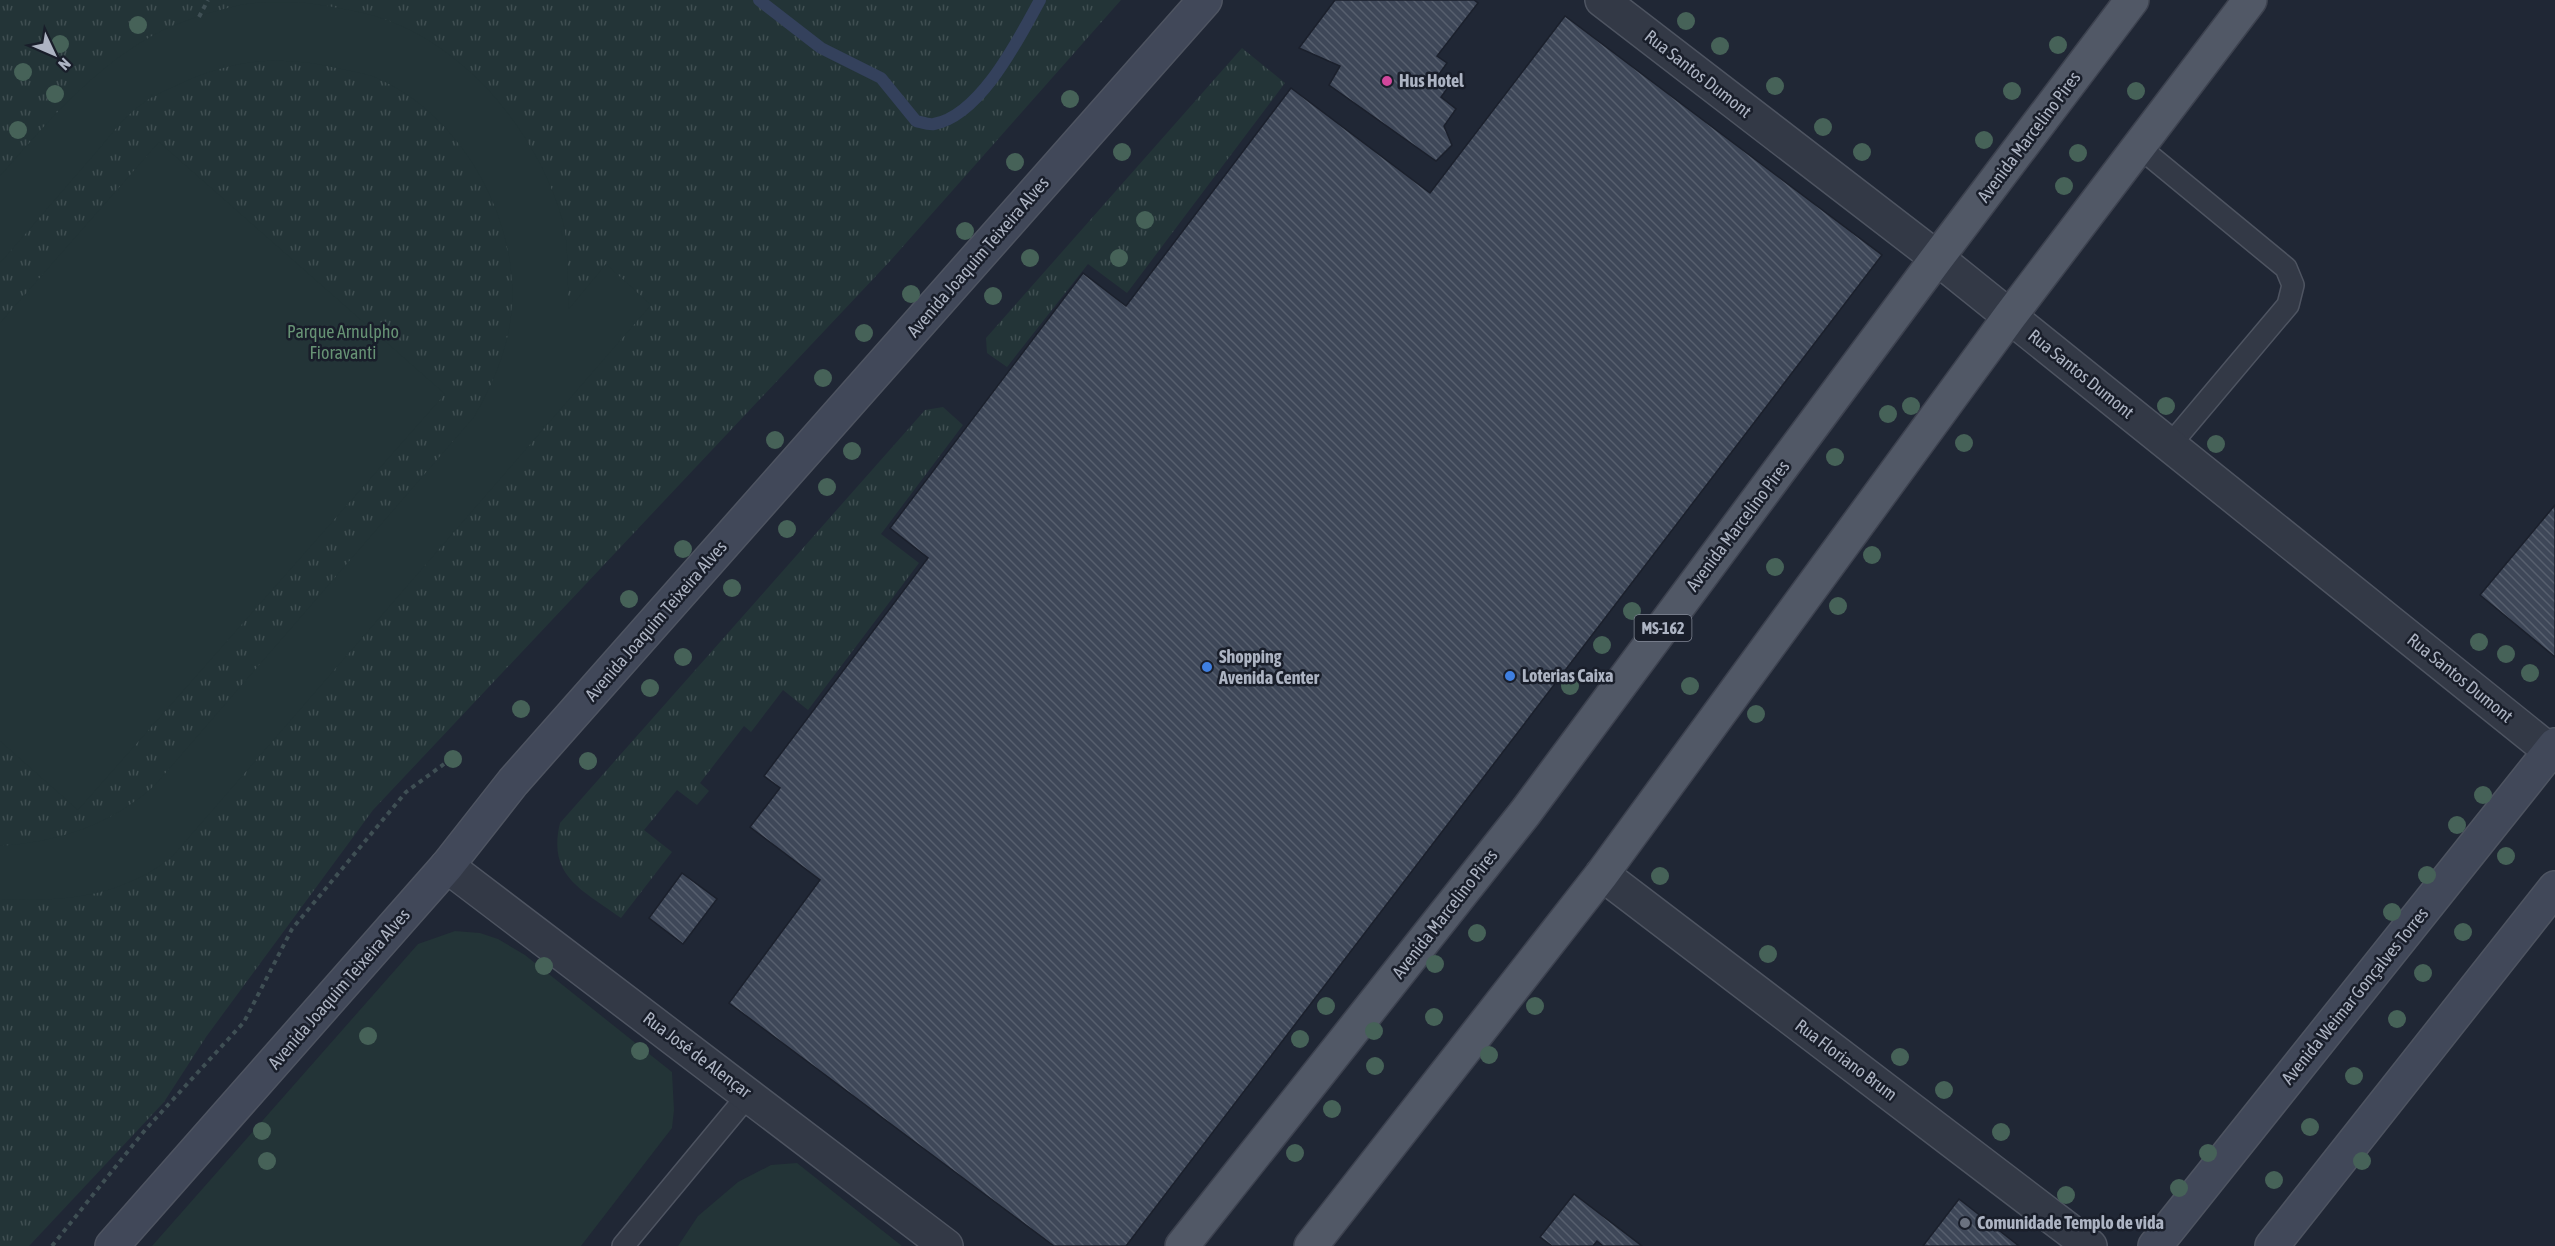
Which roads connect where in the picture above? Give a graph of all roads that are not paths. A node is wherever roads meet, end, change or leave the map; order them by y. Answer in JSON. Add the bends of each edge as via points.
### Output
{"nodes":[{"id":1,"x":1205,"y":0,"type":"edge"},
{"id":2,"x":1602,"y":0,"type":"edge"},
{"id":3,"x":2132,"y":0,"type":"edge"},
{"id":4,"x":2250,"y":0,"type":"edge"},
{"id":5,"x":2138,"y":146,"type":"junction"},
{"id":6,"x":1937,"y":258,"type":"junction"},
{"id":7,"x":2010,"y":316,"type":"junction"},
{"id":8,"x":2170,"y":445,"type":"junction"},
{"id":9,"x":2554,"y":750,"type":"edge"},
{"id":10,"x":447,"y":866,"type":"junction"},
{"id":11,"x":1602,"y":874,"type":"junction"},
{"id":12,"x":2555,"y":888,"type":"edge"},
{"id":13,"x":749,"y":1094,"type":"junction"},
{"id":14,"x":112,"y":1246,"type":"edge"},
{"id":15,"x":623,"y":1246,"type":"edge"},
{"id":16,"x":946,"y":1246,"type":"edge"},
{"id":17,"x":1182,"y":1246,"type":"edge"},
{"id":18,"x":1311,"y":1246,"type":"edge"},
{"id":19,"x":2090,"y":1246,"type":"edge"},
{"id":20,"x":2155,"y":1246,"type":"edge"},
{"id":21,"x":2272,"y":1246,"type":"edge"}],
"edges":[{"from":1,"to":10,"type":"main road","name":"Avenida Joaquim Teixeira Alves","via":[[513,782]]},
{"from":2,"to":6,"type":"street","name":"Rua Santos Dumont"},
{"from":3,"to":6,"type":"main road","name":"Avenida Marcelino Pires","number":"MS-162"},
{"from":4,"to":5,"type":"main road"},
{"from":5,"to":7,"type":"main road"},
{"from":5,"to":8,"type":"lane","via":[[2286,268],[2293,285],[2288,305]]},
{"from":6,"to":7,"type":"street","name":"Rua Santos Dumont"},
{"from":6,"to":17,"type":"main road","name":"Avenida Marcelino Pires","number":"MS-162","via":[[1526,813]]},
{"from":7,"to":8,"type":"street","name":"Rua Santos Dumont"},
{"from":7,"to":11,"type":"main road"},
{"from":8,"to":9,"type":"street","name":"Rua Santos Dumont"},
{"from":9,"to":20,"type":"main road","name":"Avenida Weimar Gonçalves Torres"},
{"from":10,"to":13,"type":"street","name":"Rua José de Alençar"},
{"from":10,"to":14,"type":"main road","name":"Avenida Joaquim Teixeira Alves"},
{"from":11,"to":18,"type":"main road"},
{"from":11,"to":19,"type":"street","name":"Rua Floriano Brum"},
{"from":12,"to":21,"type":"main road"},
{"from":13,"to":15,"type":"lane"},
{"from":13,"to":16,"type":"street","name":"Rua José de Alençar"}]}
